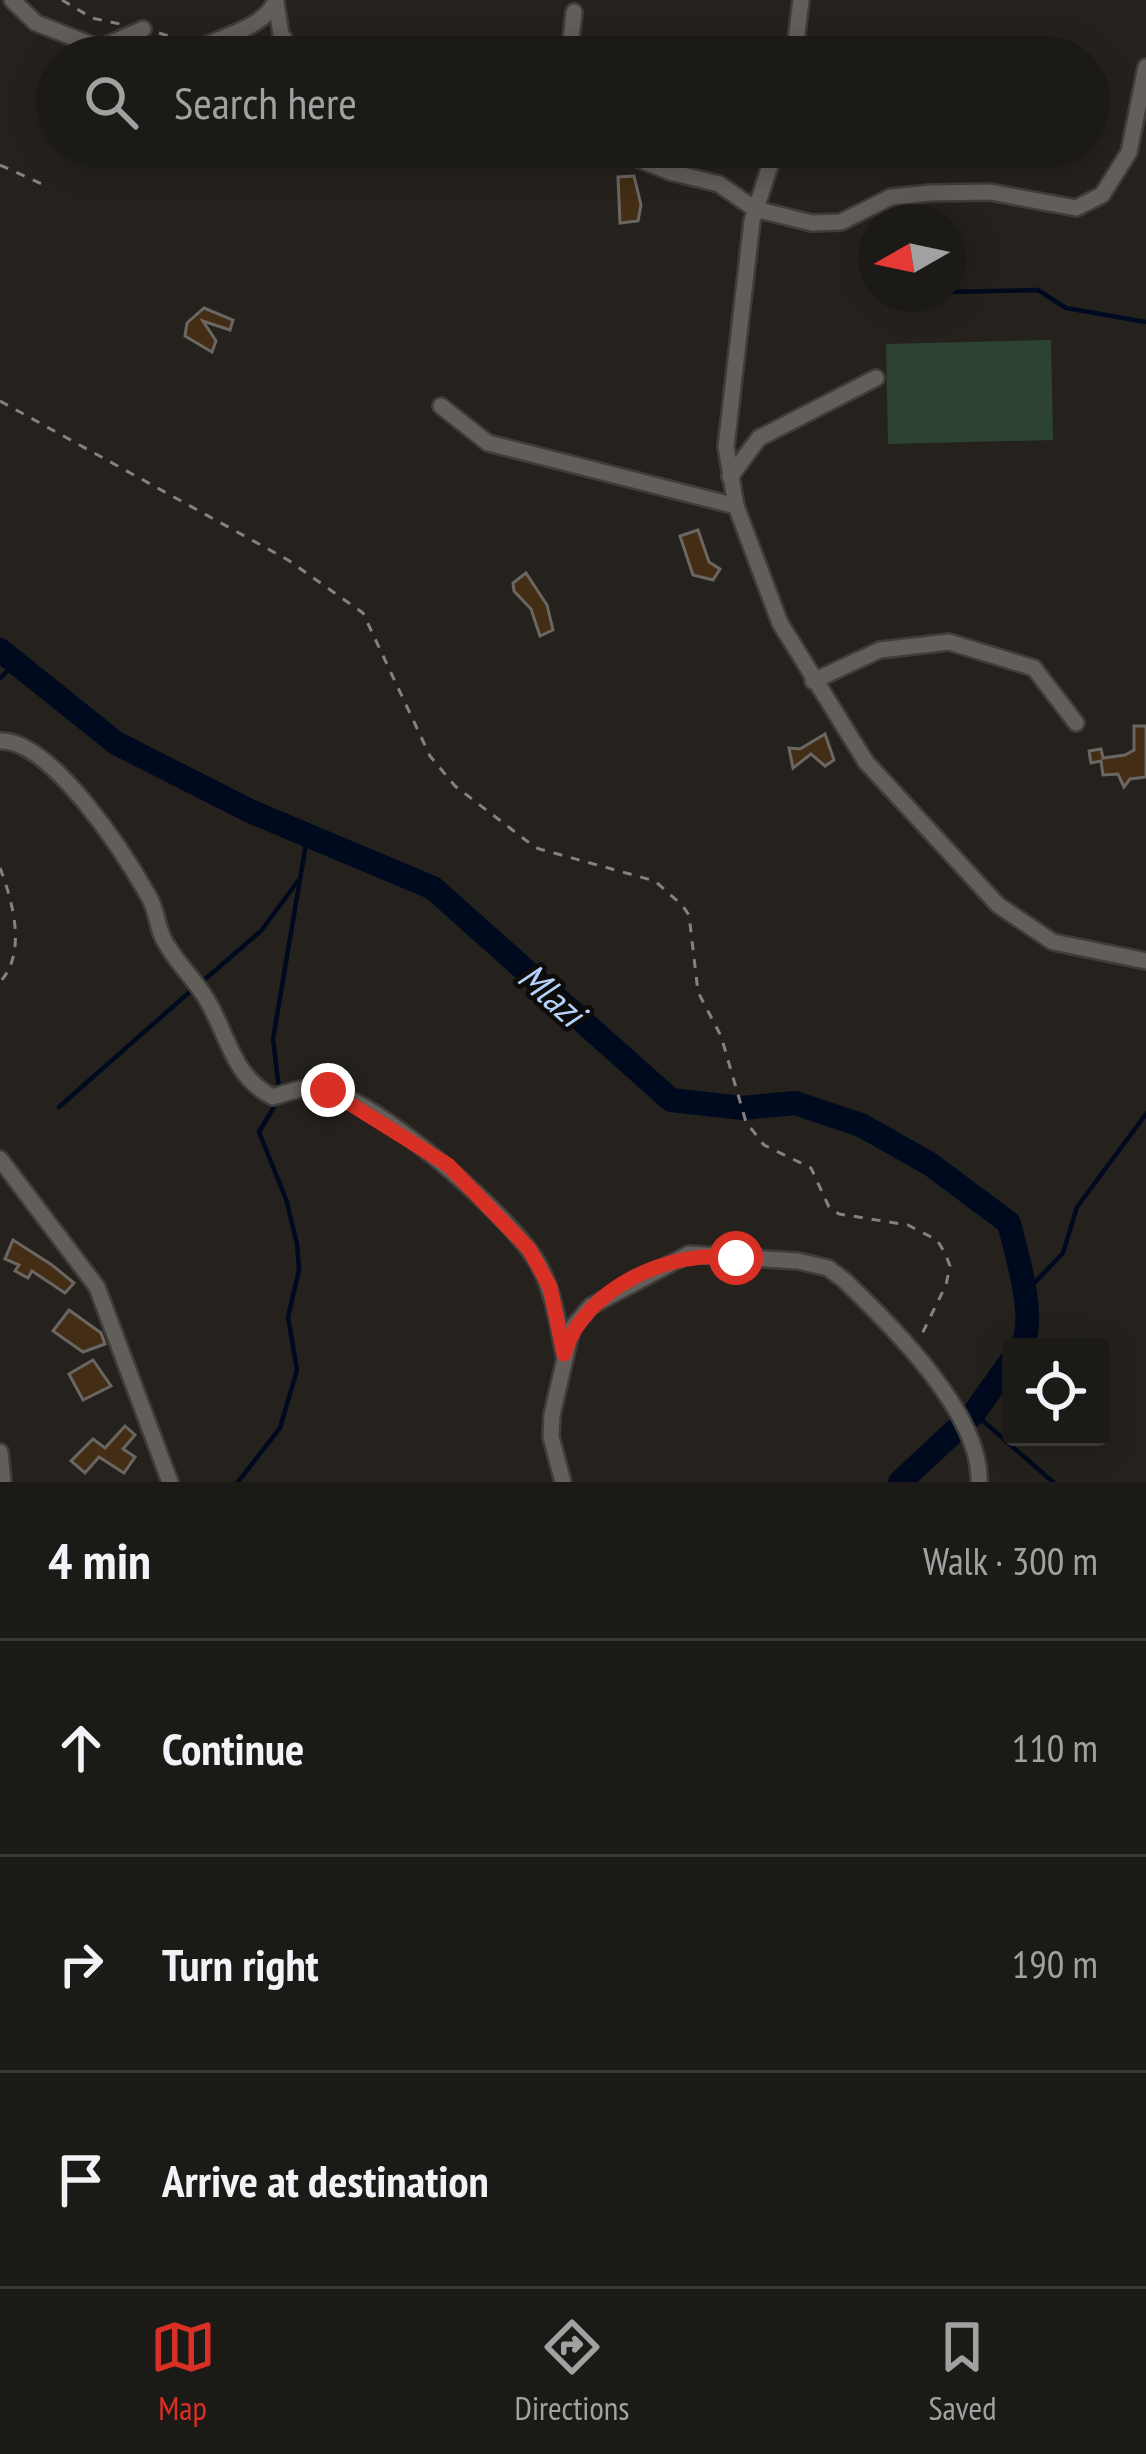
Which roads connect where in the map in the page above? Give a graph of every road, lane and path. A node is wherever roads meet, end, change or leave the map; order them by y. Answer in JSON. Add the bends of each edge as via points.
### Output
{"nodes":[{"id":1,"x":12,"y":0,"type":"edge"},
{"id":2,"x":276,"y":0,"type":"edge"},
{"id":3,"x":801,"y":0,"type":"edge"},
{"id":4,"x":574,"y":12,"type":"dead end"},
{"id":5,"x":248,"y":27,"type":"junction"},
{"id":6,"x":143,"y":29,"type":"dead end"},
{"id":7,"x":281,"y":34,"type":"joint"},
{"id":8,"x":68,"y":36,"type":"edge"},
{"id":9,"x":128,"y":36,"type":"edge"},
{"id":10,"x":228,"y":36,"type":"edge"},
{"id":11,"x":571,"y":36,"type":"edge"},
{"id":12,"x":797,"y":36,"type":"edge"},
{"id":13,"x":1146,"y":67,"type":"edge"},
{"id":14,"x":0,"y":165,"type":"edge"},
{"id":15,"x":660,"y":168,"type":"edge"},
{"id":16,"x":769,"y":168,"type":"edge"},
{"id":17,"x":44,"y":185,"type":"dead end"},
{"id":18,"x":755,"y":209,"type":"junction"},
{"id":19,"x":876,"y":378,"type":"dead end"},
{"id":20,"x":0,"y":401,"type":"edge"},
{"id":21,"x":441,"y":406,"type":"dead end"},
{"id":22,"x":730,"y":477,"type":"junction"},
{"id":23,"x":736,"y":506,"type":"junction"},
{"id":24,"x":813,"y":681,"type":"junction"},
{"id":25,"x":1076,"y":723,"type":"dead end"},
{"id":26,"x":0,"y":741,"type":"edge"},
{"id":27,"x":0,"y":868,"type":"edge"},
{"id":28,"x":1146,"y":961,"type":"edge"},
{"id":29,"x":0,"y":982,"type":"edge"},
{"id":30,"x":0,"y":1160,"type":"edge"},
{"id":31,"x":910,"y":1353,"type":"junction"},
{"id":32,"x":564,"y":1354,"type":"junction"},
{"id":33,"x":0,"y":1452,"type":"edge"},
{"id":34,"x":3,"y":1482,"type":"edge"},
{"id":35,"x":170,"y":1482,"type":"edge"},
{"id":36,"x":563,"y":1482,"type":"edge"},
{"id":37,"x":979,"y":1482,"type":"edge"}],
"edges":[{"from":1,"to":8,"type":"street","via":[[36,23]]},
{"from":2,"to":5,"type":"street"},
{"from":2,"to":7,"type":"street"},
{"from":3,"to":12,"type":"street"},
{"from":4,"to":11,"type":"street"},
{"from":5,"to":7,"type":"street"},
{"from":5,"to":10,"type":"street"},
{"from":6,"to":9,"type":"street"},
{"from":13,"to":18,"type":"street","via":[[1132,144],[1102,195],[1084,206],[990,192],[899,195],[824,224]]},
{"from":14,"to":17,"type":"path"},
{"from":15,"to":18,"type":"street","via":[[719,184]]},
{"from":16,"to":18,"type":"street"},
{"from":18,"to":22,"type":"street","via":[[726,431]]},
{"from":19,"to":22,"type":"street","via":[[759,438]]},
{"from":20,"to":31,"type":"path","via":[[348,600],[363,613],[430,756],[508,831],[536,848],[655,881],[672,893],[689,915],[698,992],[721,1036],[746,1122],[764,1145],[811,1168],[839,1214],[908,1225],[945,1253],[946,1286]]},
{"from":21,"to":23,"type":"street","via":[[488,443]]},
{"from":22,"to":23,"type":"street"},
{"from":23,"to":24,"type":"street","via":[[780,623]]},
{"from":24,"to":25,"type":"street","via":[[880,650],[950,642],[1034,668]]},
{"from":24,"to":28,"type":"street","via":[[866,762],[998,905],[1054,942]]},
{"from":26,"to":32,"type":"street","via":[[30,746],[54,765],[137,878],[162,937],[254,1088],[273,1097],[328,1090],[448,1165],[529,1249],[550,1287]]},
{"from":27,"to":29,"type":"path","via":[[16,938],[14,962]]},
{"from":30,"to":35,"type":"street","via":[[93,1281]]},
{"from":31,"to":32,"type":"street","via":[[828,1268],[701,1254],[664,1264],[591,1306],[575,1322]]},
{"from":31,"to":37,"type":"street","via":[[965,1421]]},
{"from":32,"to":36,"type":"street","via":[[551,1437]]},
{"from":33,"to":34,"type":"street"}]}
